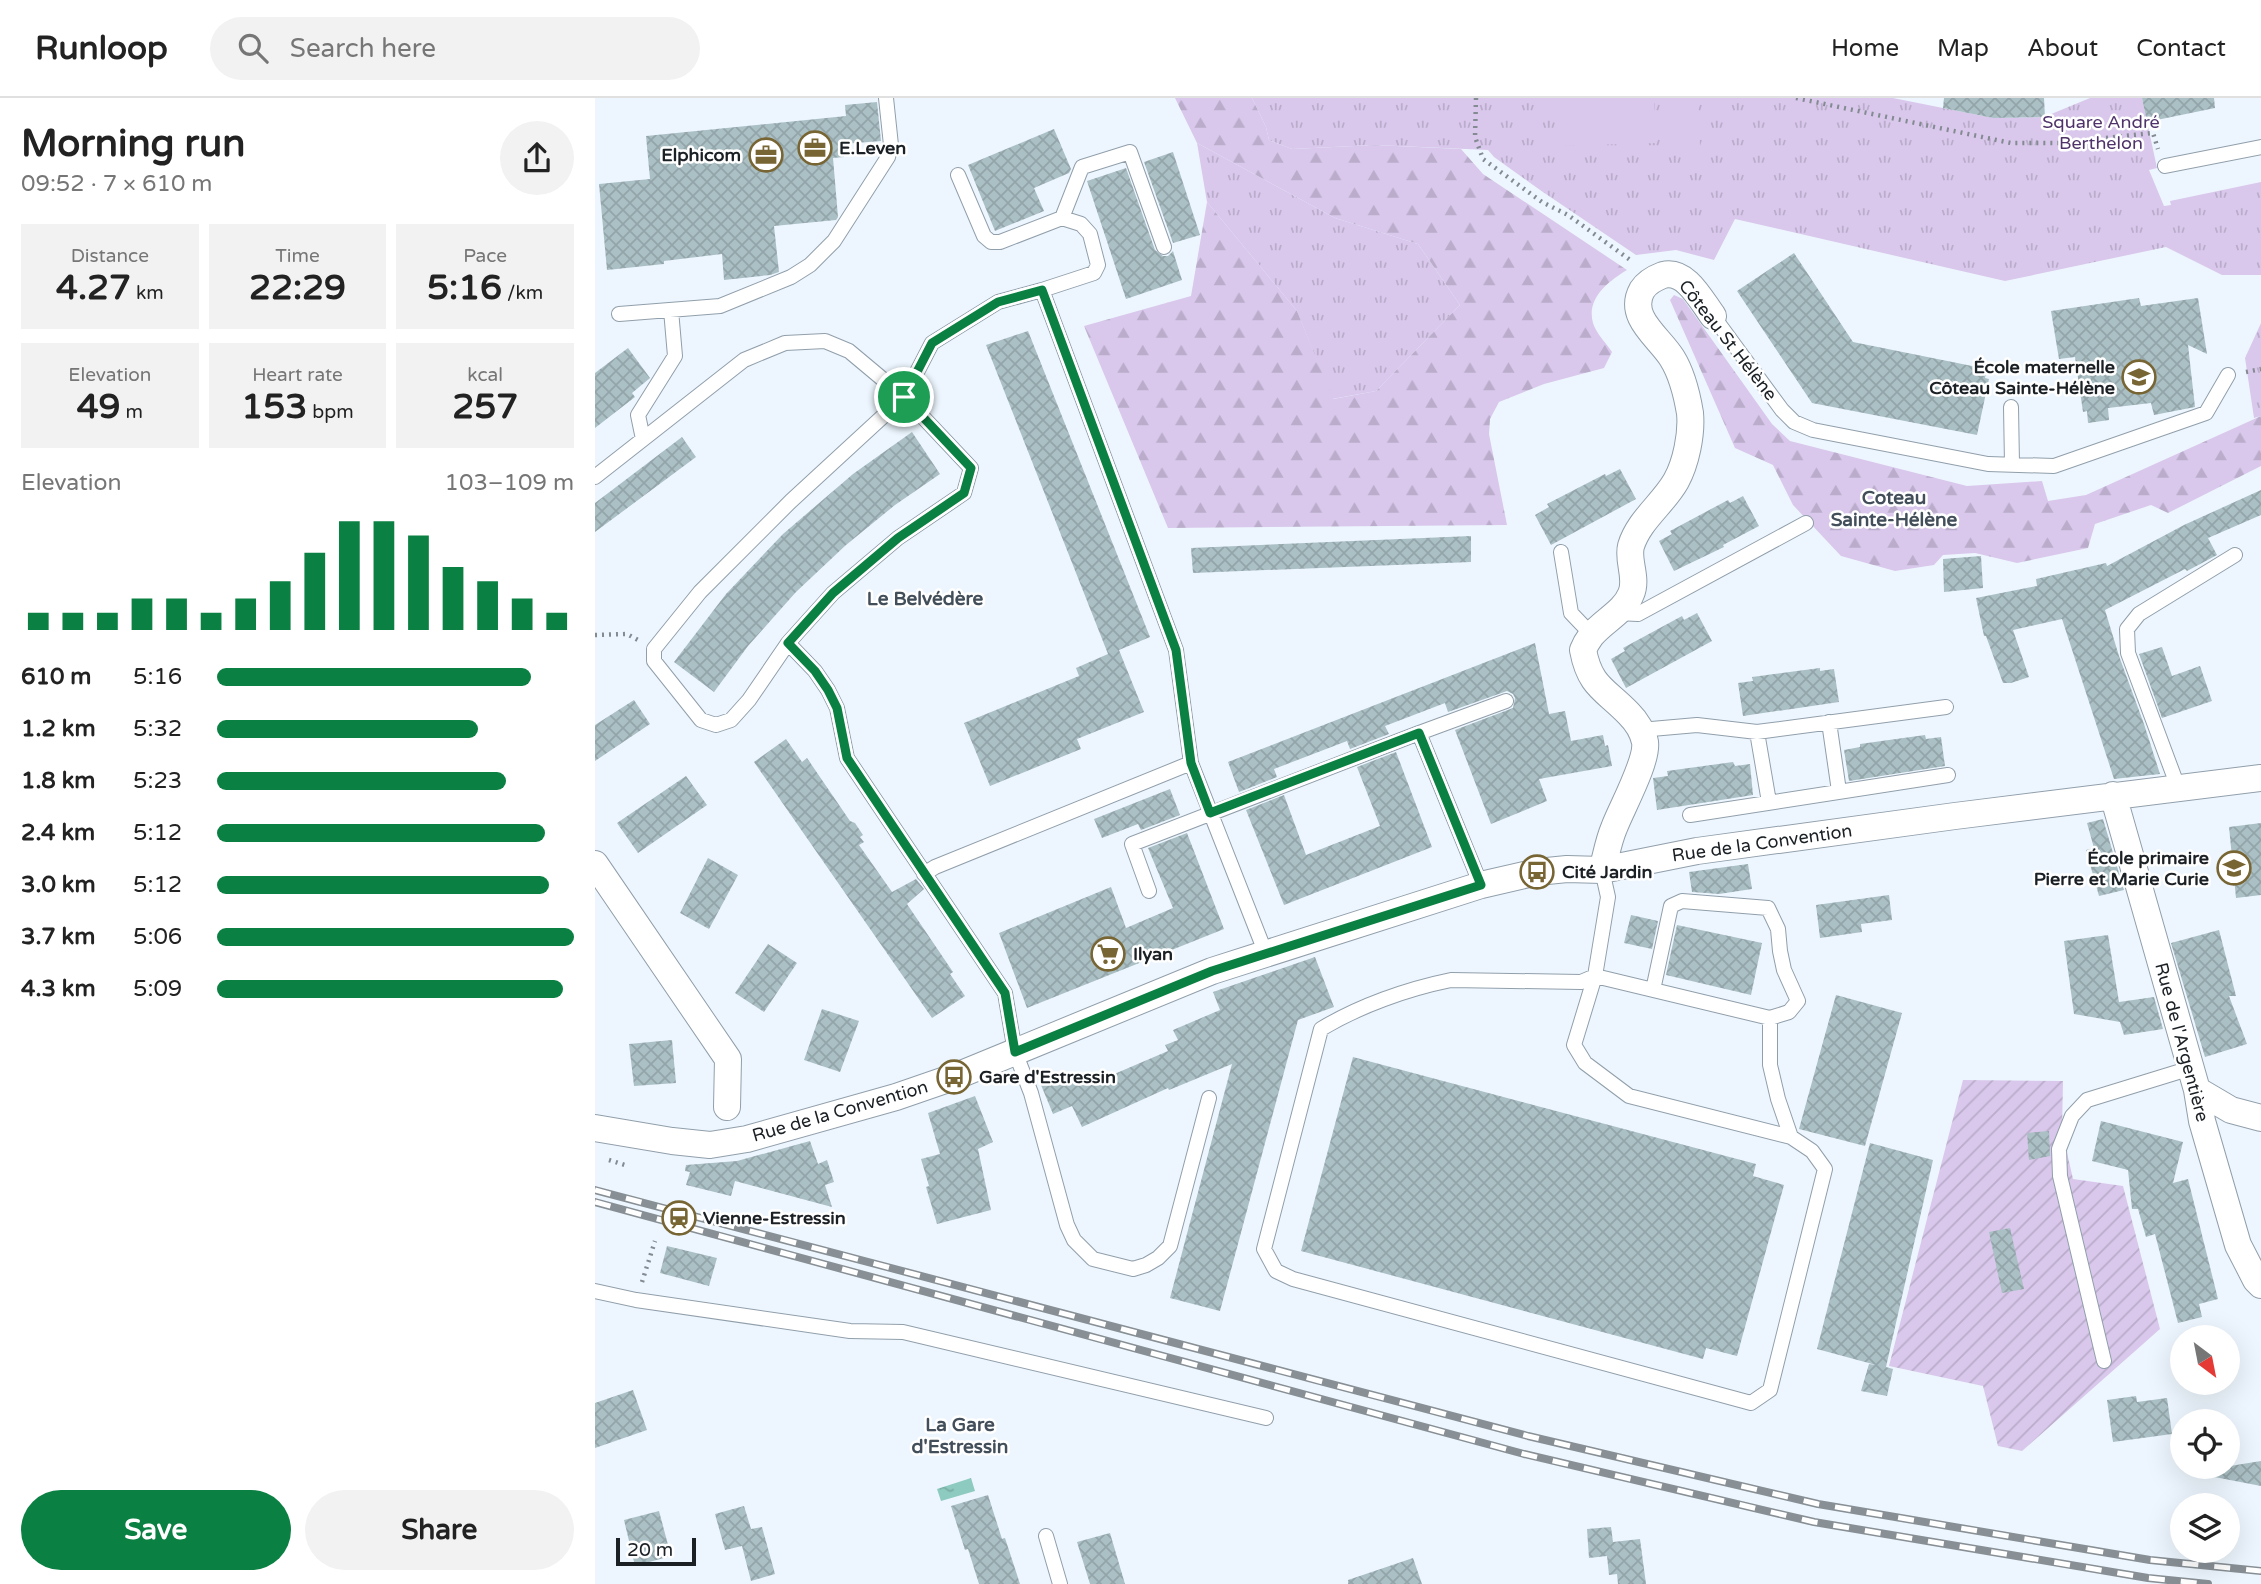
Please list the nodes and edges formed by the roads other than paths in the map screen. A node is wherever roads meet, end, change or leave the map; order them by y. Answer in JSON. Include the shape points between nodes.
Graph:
{"nodes":[{"id":1,"x":886,"y":98,"type":"edge"},
{"id":2,"x":2261,"y":147,"type":"edge"},
{"id":3,"x":2165,"y":166,"type":"road end"},
{"id":4,"x":958,"y":175,"type":"dead end"},
{"id":5,"x":1062,"y":218,"type":"junction"},
{"id":6,"x":1164,"y":247,"type":"dead end"},
{"id":7,"x":1042,"y":290,"type":"junction"},
{"id":8,"x":671,"y":310,"type":"junction"},
{"id":9,"x":619,"y":314,"type":"dead end"},
{"id":10,"x":1713,"y":316,"type":"joint"},
{"id":11,"x":2228,"y":375,"type":"dead end"},
{"id":12,"x":904,"y":397,"type":"junction"},
{"id":13,"x":2011,"y":407,"type":"dead end"},
{"id":14,"x":643,"y":439,"type":"junction"},
{"id":15,"x":2012,"y":464,"type":"junction"},
{"id":16,"x":595,"y":477,"type":"edge"},
{"id":17,"x":1806,"y":523,"type":"dead end"},
{"id":18,"x":1561,"y":552,"type":"dead end"},
{"id":19,"x":2235,"y":555,"type":"dead end"},
{"id":20,"x":1617,"y":613,"type":"junction"},
{"id":21,"x":1592,"y":635,"type":"junction"},
{"id":22,"x":788,"y":643,"type":"junction"},
{"id":23,"x":1506,"y":701,"type":"dead end"},
{"id":24,"x":1946,"y":708,"type":"dead end"},
{"id":25,"x":1829,"y":722,"type":"junction"},
{"id":26,"x":1640,"y":730,"type":"junction"},
{"id":27,"x":1757,"y":732,"type":"junction"},
{"id":28,"x":1419,"y":733,"type":"junction"},
{"id":29,"x":1191,"y":763,"type":"junction"},
{"id":30,"x":1948,"y":775,"type":"dead end"},
{"id":31,"x":2261,"y":778,"type":"edge"},
{"id":32,"x":2178,"y":787,"type":"junction"},
{"id":33,"x":1839,"y":791,"type":"junction"},
{"id":34,"x":2113,"y":795,"type":"junction"},
{"id":35,"x":1769,"y":802,"type":"junction"},
{"id":36,"x":1210,"y":813,"type":"junction"},
{"id":37,"x":1690,"y":815,"type":"dead end"},
{"id":38,"x":595,"y":864,"type":"edge"},
{"id":39,"x":1602,"y":870,"type":"junction"},
{"id":40,"x":924,"y":874,"type":"junction"},
{"id":41,"x":1481,"y":885,"type":"junction"},
{"id":42,"x":1149,"y":891,"type":"dead end"},
{"id":43,"x":1266,"y":954,"type":"junction"},
{"id":44,"x":1595,"y":975,"type":"junction"},
{"id":45,"x":1653,"y":990,"type":"junction"},
{"id":46,"x":1770,"y":1018,"type":"junction"},
{"id":47,"x":1015,"y":1052,"type":"junction"},
{"id":48,"x":2194,"y":1079,"type":"junction"},
{"id":49,"x":1209,"y":1098,"type":"dead end"},
{"id":50,"x":727,"y":1107,"type":"dead end"},
{"id":51,"x":2261,"y":1118,"type":"edge"},
{"id":52,"x":595,"y":1128,"type":"edge"},
{"id":53,"x":1791,"y":1137,"type":"junction"},
{"id":54,"x":2261,"y":1284,"type":"edge"},
{"id":55,"x":595,"y":1291,"type":"edge"},
{"id":56,"x":2104,"y":1361,"type":"dead end"},
{"id":57,"x":1266,"y":1418,"type":"dead end"},
{"id":58,"x":1046,"y":1536,"type":"dead end"},
{"id":59,"x":1061,"y":1584,"type":"edge"}],
"edges":[{"from":1,"to":8,"type":"lane","via":[[888,158],[834,242],[791,277],[720,306]]},
{"from":2,"to":3,"type":"lane"},
{"from":4,"to":5,"type":"lane","via":[[984,236],[991,242]]},
{"from":5,"to":6,"type":"lane","via":[[1082,167],[1130,152]]},
{"from":5,"to":7,"type":"lane","via":[[1081,224],[1090,234],[1098,265],[1094,273]]},
{"from":7,"to":12,"type":"lane","via":[[998,302],[932,343]]},
{"from":7,"to":29,"type":"lane","via":[[1176,650]]},
{"from":8,"to":9,"type":"lane"},
{"from":8,"to":14,"type":"lane","via":[[675,356],[638,415]]},
{"from":10,"to":15,"type":"lane","name":"Côteau St Hélène","via":[[1794,422],[1813,430],[1988,464]]},
{"from":10,"to":20,"type":"street","name":"Côteau St Hélène","via":[[1684,278],[1672,273],[1656,277],[1639,297],[1637,309],[1645,325],[1681,376],[1690,416],[1689,437],[1676,481],[1647,516],[1631,548],[1631,594]]},
{"from":11,"to":15,"type":"lane","name":"Côteau St Hélène","via":[[2206,414],[2054,466]]},
{"from":12,"to":14,"type":"lane","via":[[849,351],[825,341],[785,343],[744,360]]},
{"from":12,"to":22,"type":"lane","via":[[971,468],[964,493],[898,538],[833,593]]},
{"from":12,"to":22,"type":"lane","via":[[700,592],[654,649],[654,661],[701,720],[716,725],[731,720],[740,710]]},
{"from":13,"to":15,"type":"lane"},
{"from":14,"to":16,"type":"lane"},
{"from":17,"to":20,"type":"lane","via":[[1638,614]]},
{"from":18,"to":21,"type":"lane","via":[[1571,613]]},
{"from":19,"to":32,"type":"lane","via":[[2139,614],[2126,629],[2128,653]]},
{"from":20,"to":21,"type":"street","name":"Côteau St Hélène"},
{"from":21,"to":26,"type":"street","via":[[1583,650],[1587,669]]},
{"from":22,"to":40,"type":"lane","via":[[828,690],[837,708],[847,758]]},
{"from":23,"to":28,"type":"lane"},
{"from":24,"to":25,"type":"lane"},
{"from":25,"to":27,"type":"lane"},
{"from":25,"to":33,"type":"lane"},
{"from":26,"to":27,"type":"lane","via":[[1697,725]]},
{"from":26,"to":39,"type":"street","via":[[1644,756],[1612,832]]},
{"from":27,"to":35,"type":"lane"},
{"from":28,"to":36,"type":"lane"},
{"from":28,"to":41,"type":"lane"},
{"from":29,"to":36,"type":"lane"},
{"from":29,"to":40,"type":"lane"},
{"from":30,"to":33,"type":"lane"},
{"from":31,"to":32,"type":"street","name":"Rue de la Convention"},
{"from":32,"to":34,"type":"street","name":"Rue de la Convention"},
{"from":33,"to":35,"type":"lane"},
{"from":34,"to":39,"type":"street","name":"Rue de la Convention","via":[[1697,852]]},
{"from":34,"to":48,"type":"street","name":"Rue de l'Argentière"},
{"from":35,"to":37,"type":"lane"},
{"from":36,"to":42,"type":"lane","via":[[1132,844]]},
{"from":36,"to":43,"type":"lane"},
{"from":38,"to":50,"type":"street","via":[[728,1059]]},
{"from":39,"to":41,"type":"street","name":"Rue de la Convention","via":[[1537,872]]},
{"from":39,"to":44,"type":"lane","via":[[1608,897]]},
{"from":40,"to":47,"type":"lane","via":[[1005,993]]},
{"from":41,"to":43,"type":"street","name":"Rue de la Convention"},
{"from":43,"to":47,"type":"street","name":"Rue de la Convention","via":[[1212,971]]},
{"from":44,"to":45,"type":"lane"},
{"from":44,"to":53,"type":"lane","via":[[1574,1045],[1585,1063],[1629,1096]]},
{"from":44,"to":53,"type":"lane","via":[[1581,982],[1441,982],[1355,1011],[1321,1030],[1263,1249],[1276,1271],[1751,1404],[1770,1390],[1825,1169],[1812,1151]]},
{"from":45,"to":46,"type":"lane"},
{"from":45,"to":46,"type":"lane","via":[[1671,906],[1682,901],[1768,908],[1779,929],[1784,970],[1798,1001],[1789,1012]]},
{"from":46,"to":53,"type":"lane","via":[[1770,1065]]},
{"from":47,"to":49,"type":"lane","via":[[1074,1240],[1093,1259],[1133,1269],[1170,1246]]},
{"from":47,"to":52,"type":"street","name":"Rue de la Convention","via":[[896,1097],[747,1139],[710,1145]]},
{"from":48,"to":51,"type":"street","via":[[2231,1110]]},
{"from":48,"to":54,"type":"street","name":"Rue de l'Argentière","via":[[2238,1245]]},
{"from":48,"to":56,"type":"lane","via":[[2087,1100],[2072,1116],[2059,1149],[2060,1176]]},
{"from":55,"to":57,"type":"lane","via":[[850,1331],[903,1332]]},
{"from":58,"to":59,"type":"lane"}]}
